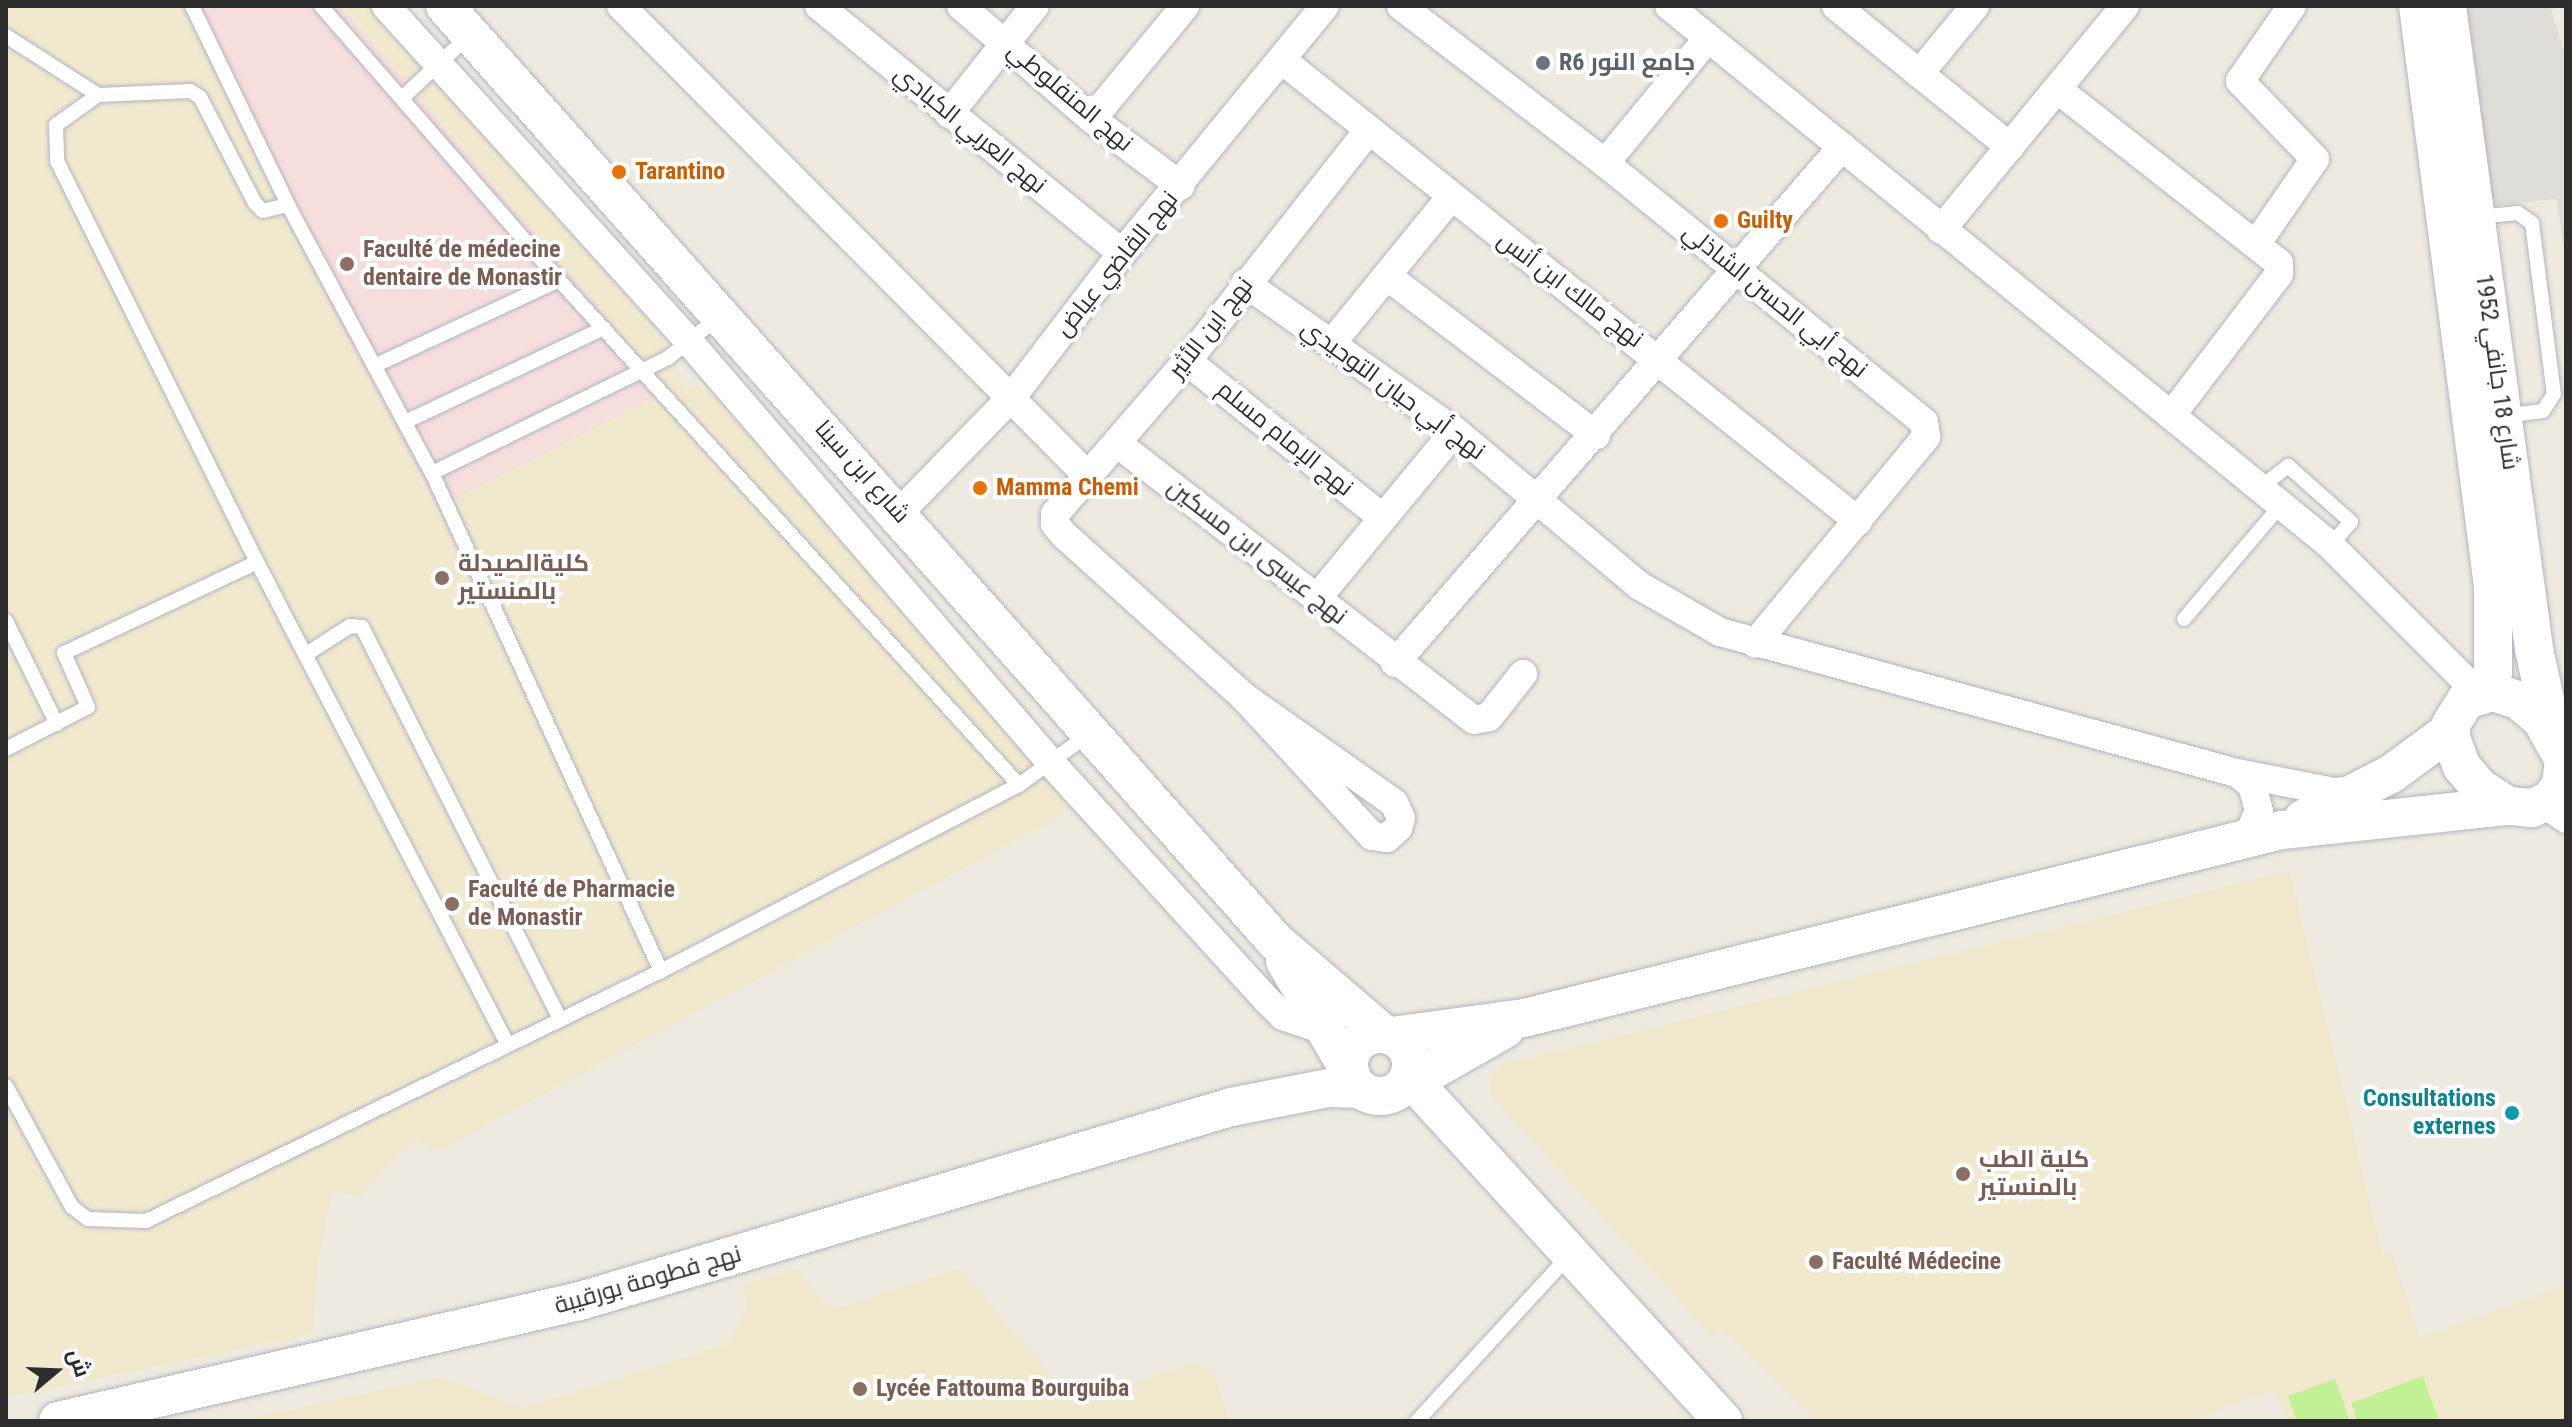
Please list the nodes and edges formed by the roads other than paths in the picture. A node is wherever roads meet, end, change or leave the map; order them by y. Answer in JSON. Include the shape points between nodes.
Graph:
{"nodes":[{"id":1,"x":192,"y":6,"type":"edge"},
{"id":2,"x":321,"y":6,"type":"edge"},
{"id":3,"x":386,"y":6,"type":"edge"},
{"id":4,"x":445,"y":6,"type":"edge"},
{"id":5,"x":819,"y":6,"type":"edge"},
{"id":6,"x":961,"y":6,"type":"edge"},
{"id":7,"x":1035,"y":6,"type":"edge"},
{"id":8,"x":1185,"y":6,"type":"edge"},
{"id":9,"x":1325,"y":6,"type":"edge"},
{"id":10,"x":1401,"y":6,"type":"edge"},
{"id":11,"x":1669,"y":6,"type":"edge"},
{"id":12,"x":1975,"y":6,"type":"edge"},
{"id":13,"x":2125,"y":6,"type":"edge"},
{"id":14,"x":2292,"y":6,"type":"edge"},
{"id":15,"x":2418,"y":6,"type":"edge"},
{"id":16,"x":2447,"y":6,"type":"edge"},
{"id":17,"x":627,"y":8,"type":"edge"},
{"id":18,"x":1841,"y":8,"type":"edge"},
{"id":19,"x":471,"y":35,"type":"junction"},
{"id":20,"x":6,"y":36,"type":"edge"},
{"id":21,"x":1708,"y":38,"type":"junction"},
{"id":22,"x":1006,"y":42,"type":"junction"},
{"id":23,"x":1282,"y":60,"type":"junction"},
{"id":24,"x":438,"y":65,"type":"junction"},
{"id":25,"x":1919,"y":74,"type":"junction"},
{"id":26,"x":2057,"y":89,"type":"junction"},
{"id":27,"x":98,"y":95,"type":"junction"},
{"id":28,"x":403,"y":97,"type":"junction"},
{"id":29,"x":949,"y":114,"type":"junction"},
{"id":30,"x":1092,"y":119,"type":"junction"},
{"id":31,"x":1368,"y":131,"type":"junction"},
{"id":32,"x":1842,"y":147,"type":"junction"},
{"id":33,"x":2010,"y":147,"type":"junction"},
{"id":34,"x":1605,"y":163,"type":"junction"},
{"id":35,"x":1181,"y":186,"type":"junction"},
{"id":36,"x":1450,"y":198,"type":"junction"},
{"id":37,"x":288,"y":205,"type":"junction"},
{"id":38,"x":2476,"y":217,"type":"junction"},
{"id":39,"x":1941,"y":230,"type":"junction"},
{"id":40,"x":2257,"y":243,"type":"junction"},
{"id":41,"x":1122,"y":253,"type":"junction"},
{"id":42,"x":1737,"y":271,"type":"junction"},
{"id":43,"x":1387,"y":276,"type":"junction"},
{"id":44,"x":559,"y":280,"type":"junction"},
{"id":45,"x":1245,"y":283,"type":"junction"},
{"id":46,"x":720,"y":316,"type":"junction"},
{"id":47,"x":604,"y":328,"type":"junction"},
{"id":48,"x":691,"y":344,"type":"junction"},
{"id":49,"x":1331,"y":344,"type":"junction"},
{"id":50,"x":1661,"y":359,"type":"junction"},
{"id":51,"x":1187,"y":361,"type":"junction"},
{"id":52,"x":374,"y":366,"type":"junction"},
{"id":53,"x":641,"y":371,"type":"junction"},
{"id":54,"x":1012,"y":397,"type":"junction"},
{"id":55,"x":2171,"y":416,"type":"junction"},
{"id":56,"x":2503,"y":416,"type":"junction"},
{"id":57,"x":405,"y":422,"type":"junction"},
{"id":58,"x":1455,"y":431,"type":"junction"},
{"id":59,"x":1596,"y":435,"type":"junction"},
{"id":60,"x":1118,"y":444,"type":"junction"},
{"id":61,"x":432,"y":473,"type":"junction"},
{"id":62,"x":1088,"y":476,"type":"junction"},
{"id":63,"x":2270,"y":496,"type":"junction"},
{"id":64,"x":1539,"y":499,"type":"junction"},
{"id":65,"x":899,"y":513,"type":"junction"},
{"id":66,"x":1382,"y":517,"type":"junction"},
{"id":67,"x":1858,"y":521,"type":"junction"},
{"id":68,"x":2330,"y":545,"type":"junction"},
{"id":69,"x":257,"y":562,"type":"junction"},
{"id":70,"x":1318,"y":597,"type":"junction"},
{"id":71,"x":2184,"y":619,"type":"dead end"},
{"id":72,"x":6,"y":621,"type":"edge"},
{"id":73,"x":1755,"y":644,"type":"junction"},
{"id":74,"x":305,"y":655,"type":"junction"},
{"id":75,"x":1395,"y":663,"type":"junction"},
{"id":76,"x":1523,"y":674,"type":"dead end"},
{"id":77,"x":2480,"y":693,"type":"junction"},
{"id":78,"x":1243,"y":696,"type":"junction"},
{"id":79,"x":57,"y":724,"type":"junction"},
{"id":80,"x":2451,"y":730,"type":"junction"},
{"id":81,"x":1093,"y":731,"type":"junction"},
{"id":82,"x":2559,"y":746,"type":"edge"},
{"id":83,"x":6,"y":749,"type":"edge"},
{"id":84,"x":1052,"y":764,"type":"junction"},
{"id":85,"x":2237,"y":773,"type":"junction"},
{"id":86,"x":1019,"y":785,"type":"junction"},
{"id":87,"x":2362,"y":789,"type":"junction"},
{"id":88,"x":2547,"y":806,"type":"edge"},
{"id":89,"x":2282,"y":830,"type":"junction"},
{"id":90,"x":2246,"y":840,"type":"junction"},
{"id":91,"x":1275,"y":941,"type":"junction"},
{"id":92,"x":661,"y":971,"type":"junction"},
{"id":93,"x":560,"y":1019,"type":"junction"},
{"id":94,"x":507,"y":1043,"type":"junction"},
{"id":95,"x":1371,"y":1060,"type":"junction"},
{"id":96,"x":6,"y":1086,"type":"edge"},
{"id":97,"x":1568,"y":1257,"type":"junction"},
{"id":98,"x":58,"y":1421,"type":"edge"},
{"id":99,"x":1417,"y":1421,"type":"edge"},
{"id":100,"x":1723,"y":1421,"type":"edge"}],
"edges":[{"from":1,"to":37,"type":"lane"},
{"from":2,"to":28,"type":"lane"},
{"from":3,"to":24,"type":"street"},
{"from":4,"to":19,"type":"main road","name":"شارع ابن سينا"},
{"from":5,"to":29,"type":"street","name":"نهج العربي الكبادي"},
{"from":6,"to":22,"type":"street","name":"نهج المنفلوطي"},
{"from":7,"to":22,"type":"street"},
{"from":8,"to":30,"type":"street"},
{"from":9,"to":23,"type":"street","name":"نهج القاضي عياض"},
{"from":10,"to":34,"type":"street","name":"نهج أبي الحسن الشاذلي"},
{"from":11,"to":21,"type":"street"},
{"from":12,"to":25,"type":"street"},
{"from":13,"to":26,"type":"street"},
{"from":14,"to":40,"type":"street","via":[[2240,81],[2315,159]]},
{"from":15,"to":77,"type":"main road","name":"شارع 18 جانفي 1952","via":[[2493,587],[2493,672]]},
{"from":16,"to":38,"type":"main road","name":"شارع 18 جانفي 1952"},
{"from":17,"to":54,"type":"street"},
{"from":18,"to":25,"type":"street"},
{"from":19,"to":24,"type":"lane"},
{"from":19,"to":46,"type":"main road","name":"شارع ابن سينا"},
{"from":20,"to":27,"type":"lane"},
{"from":21,"to":32,"type":"street"},
{"from":21,"to":34,"type":"street"},
{"from":22,"to":29,"type":"street"},
{"from":22,"to":30,"type":"street","name":"نهج المنفلوطي"},
{"from":23,"to":31,"type":"street","name":"نهج مالك ابن أنس"},
{"from":23,"to":35,"type":"street","name":"نهج القاضي عياض"},
{"from":24,"to":28,"type":"lane"},
{"from":24,"to":48,"type":"street"},
{"from":25,"to":33,"type":"street"},
{"from":26,"to":33,"type":"street"},
{"from":26,"to":40,"type":"street"},
{"from":27,"to":37,"type":"lane","via":[[190,91],[200,97],[255,203],[263,211]]},
{"from":27,"to":69,"type":"lane","via":[[56,125],[57,161]]},
{"from":28,"to":44,"type":"lane"},
{"from":29,"to":41,"type":"street","name":"نهج العربي الكبادي"},
{"from":30,"to":35,"type":"street","name":"نهج المنفلوطي"},
{"from":31,"to":36,"type":"street","name":"نهج مالك ابن أنس"},
{"from":31,"to":45,"type":"street","name":"نهج ابن الأثير"},
{"from":32,"to":39,"type":"street"},
{"from":32,"to":42,"type":"street"},
{"from":33,"to":39,"type":"street"},
{"from":34,"to":42,"type":"street","name":"نهج أبي الحسن الشاذلي"},
{"from":35,"to":41,"type":"street","name":"نهج القاضي عياض"},
{"from":36,"to":43,"type":"street"},
{"from":36,"to":50,"type":"street","name":"نهج مالك ابن أنس"},
{"from":37,"to":52,"type":"lane"},
{"from":38,"to":56,"type":"main road","name":"شارع 18 جانفي 1952"},
{"from":38,"to":56,"type":"lane","via":[[2518,213],[2532,223],[2554,394],[2543,411]]},
{"from":39,"to":55,"type":"street"},
{"from":40,"to":55,"type":"street","via":[[2279,263],[2279,274]]},
{"from":41,"to":54,"type":"street","name":"نهج القاضي عياض"},
{"from":42,"to":50,"type":"street"},
{"from":42,"to":67,"type":"street","name":"نهج أبي الحسن الشاذلي","via":[[1924,422],[1926,437]]},
{"from":43,"to":49,"type":"street"},
{"from":43,"to":59,"type":"street"},
{"from":44,"to":47,"type":"lane"},
{"from":44,"to":52,"type":"lane"},
{"from":45,"to":49,"type":"street","name":"نهج أبي حيان التوحيدي"},
{"from":45,"to":51,"type":"street","name":"نهج ابن الأثير"},
{"from":46,"to":48,"type":"lane"},
{"from":46,"to":65,"type":"main road","name":"شارع ابن سينا"},
{"from":47,"to":53,"type":"lane"},
{"from":47,"to":57,"type":"lane"},
{"from":48,"to":53,"type":"lane"},
{"from":48,"to":84,"type":"street"},
{"from":49,"to":58,"type":"street","name":"نهج أبي حيان التوحيدي"},
{"from":50,"to":59,"type":"street"},
{"from":50,"to":67,"type":"street","name":"نهج مالك ابن أنس"},
{"from":51,"to":60,"type":"street","name":"نهج ابن الأثير"},
{"from":51,"to":66,"type":"street","name":"نهج الإمام مسلم"},
{"from":52,"to":57,"type":"lane"},
{"from":53,"to":61,"type":"lane"},
{"from":53,"to":86,"type":"lane"},
{"from":54,"to":62,"type":"street"},
{"from":54,"to":65,"type":"street","name":"نهج القاضي عياض"},
{"from":55,"to":63,"type":"street"},
{"from":56,"to":82,"type":"main road","name":"شارع 18 جانفي 1952","via":[[2534,649]]},
{"from":57,"to":61,"type":"lane"},
{"from":58,"to":64,"type":"street","name":"نهج أبي حيان التوحيدي"},
{"from":58,"to":66,"type":"street"},
{"from":59,"to":64,"type":"street"},
{"from":60,"to":62,"type":"street","name":"نهج ابن الأثير"},
{"from":60,"to":70,"type":"street","name":"نهج عيسى ابن مسكين"},
{"from":61,"to":92,"type":"lane"},
{"from":62,"to":78,"type":"street","name":"نهج ابن الأثير","via":[[1055,514],[1055,524]]},
{"from":63,"to":68,"type":"street"},
{"from":63,"to":68,"type":"lane","via":[[2288,466],[2351,522]]},
{"from":63,"to":71,"type":"lane"},
{"from":64,"to":73,"type":"street","name":"نهج أبي حيان التوحيدي","via":[[1640,586],[1691,617]]},
{"from":64,"to":75,"type":"street"},
{"from":65,"to":81,"type":"main road","name":"شارع ابن سينا"},
{"from":66,"to":70,"type":"street"},
{"from":67,"to":73,"type":"street","name":"نهج أبي الحسن الشاذلي"},
{"from":68,"to":77,"type":"street"},
{"from":69,"to":74,"type":"lane"},
{"from":69,"to":79,"type":"lane","via":[[64,653],[88,707]]},
{"from":70,"to":75,"type":"street","name":"نهج عيسى ابن مسكين"},
{"from":72,"to":79,"type":"lane"},
{"from":73,"to":85,"type":"street","name":"نهج أبي حيان التوحيدي"},
{"from":74,"to":93,"type":"lane","via":[[350,626],[362,627]]},
{"from":74,"to":94,"type":"lane"},
{"from":75,"to":76,"type":"street","name":"نهج عيسى ابن مسكين","via":[[1482,722]]},
{"from":77,"to":80,"type":"main road","via":[[2456,711]]},
{"from":77,"to":82,"type":"main road","via":[[2518,700]]},
{"from":78,"to":78,"type":"street","via":[[1394,803],[1401,818],[1398,828],[1387,838],[1372,836]]},
{"from":79,"to":83,"type":"lane"},
{"from":80,"to":87,"type":"main road"},
{"from":80,"to":88,"type":"main road","via":[[2462,767],[2479,787]]},
{"from":81,"to":84,"type":"lane"},
{"from":81,"to":91,"type":"main road","name":"شارع ابن سينا"},
{"from":82,"to":88,"type":"main road","via":[[2565,772]]},
{"from":84,"to":86,"type":"lane"},
{"from":84,"to":95,"type":"street","via":[[1275,1008]]},
{"from":85,"to":87,"type":"street","name":"نهج أبي حيان التوحيدي","via":[[2334,792]]},
{"from":85,"to":90,"type":"street","via":[[2252,785],[2259,811]]},
{"from":86,"to":92,"type":"lane"},
{"from":87,"to":89,"type":"main road"},
{"from":88,"to":89,"type":"main road"},
{"from":89,"to":90,"type":"main road","name":"نهج فطومة بورقيبة"},
{"from":90,"to":95,"type":"main road","name":"نهج فطومة بورقيبة","via":[[1524,1018],[1435,1069]]},
{"from":91,"to":95,"type":"main road"},
{"from":91,"to":95,"type":"main road"},
{"from":92,"to":93,"type":"lane"},
{"from":93,"to":94,"type":"lane"},
{"from":94,"to":96,"type":"lane","via":[[146,1221],[88,1219],[72,1207]]},
{"from":95,"to":97,"type":"main road","via":[[1468,1147]]},
{"from":95,"to":98,"type":"main road","name":"نهج فطومة بورقيبة","via":[[1329,1088],[1231,1107],[580,1301]]},
{"from":97,"to":99,"type":"lane"},
{"from":97,"to":100,"type":"main road"}]}
